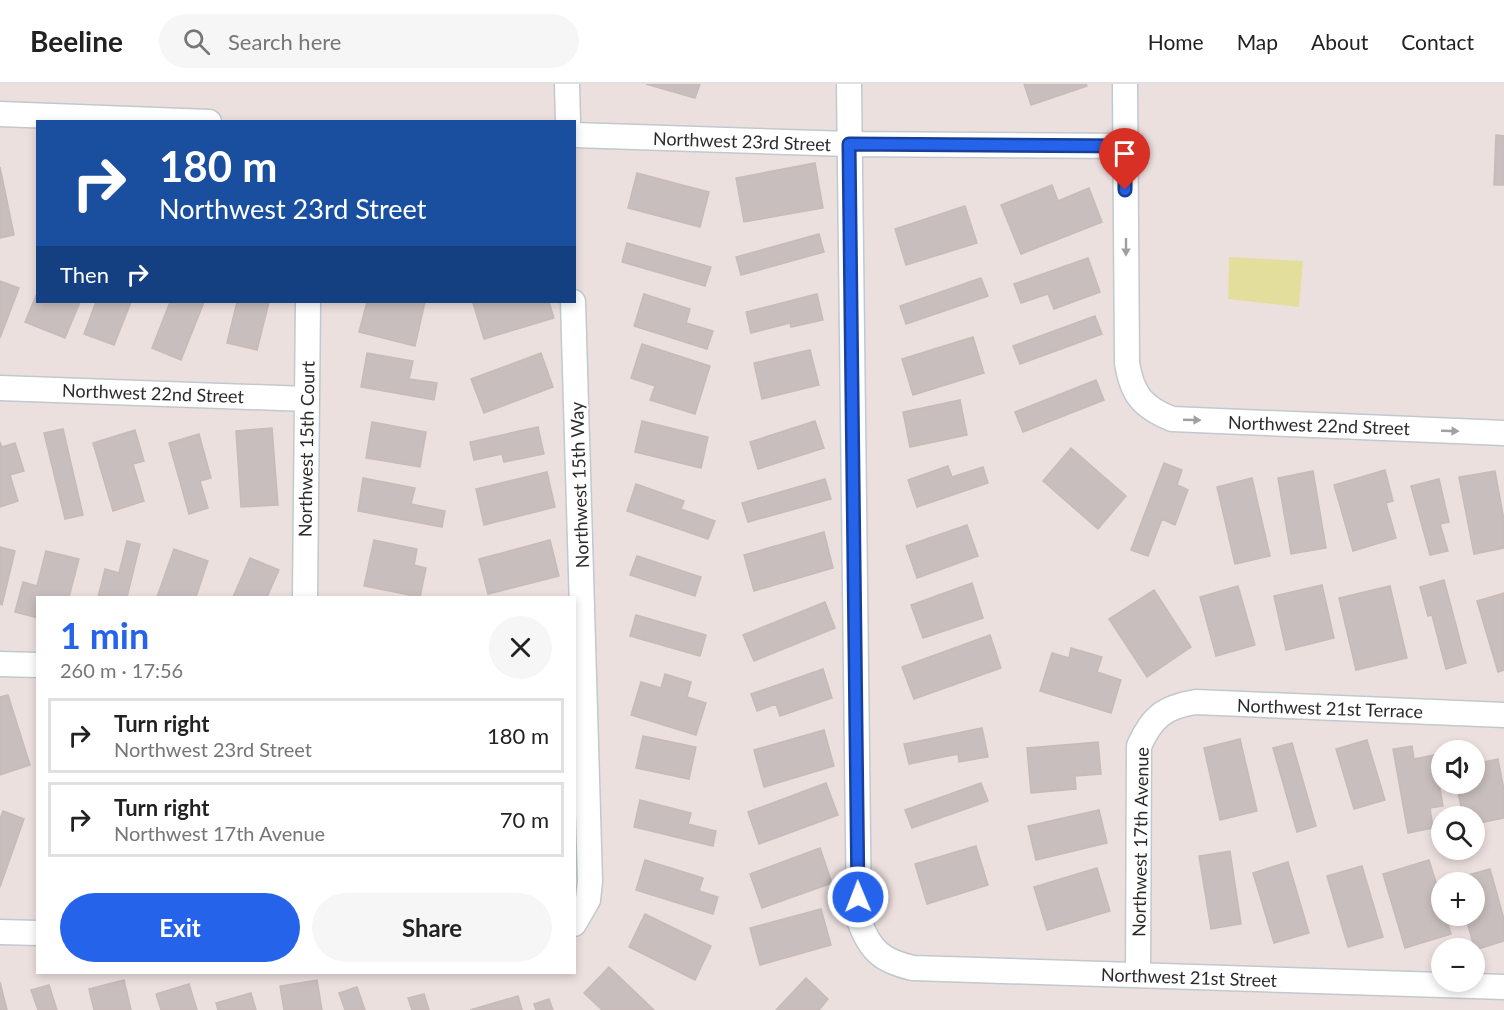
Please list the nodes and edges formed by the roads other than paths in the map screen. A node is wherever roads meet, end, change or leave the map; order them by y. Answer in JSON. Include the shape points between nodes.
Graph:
{"nodes":[{"id":1,"x":567,"y":84,"type":"edge"},
{"id":2,"x":849,"y":84,"type":"edge"},
{"id":3,"x":1125,"y":84,"type":"edge"},
{"id":4,"x":0,"y":114,"type":"edge"},
{"id":5,"x":157,"y":120,"type":"edge"},
{"id":6,"x":568,"y":120,"type":"edge"},
{"id":7,"x":576,"y":135,"type":"edge"},
{"id":8,"x":849,"y":144,"type":"junction"},
{"id":9,"x":1125,"y":146,"type":"junction"},
{"id":10,"x":308,"y":303,"type":"edge"},
{"id":11,"x":573,"y":303,"type":"edge"},
{"id":12,"x":0,"y":388,"type":"edge"},
{"id":13,"x":306,"y":399,"type":"junction"},
{"id":14,"x":1504,"y":433,"type":"edge"},
{"id":15,"x":305,"y":596,"type":"edge"},
{"id":16,"x":0,"y":664,"type":"edge"},
{"id":17,"x":36,"y":665,"type":"edge"},
{"id":18,"x":1159,"y":714,"type":"joint"},
{"id":19,"x":1504,"y":715,"type":"edge"},
{"id":20,"x":577,"y":921,"type":"edge"},
{"id":21,"x":0,"y":932,"type":"edge"},
{"id":22,"x":36,"y":933,"type":"edge"},
{"id":23,"x":1138,"y":975,"type":"junction"},
{"id":24,"x":1504,"y":987,"type":"edge"}],
"edges":[{"from":1,"to":6,"type":"street"},
{"from":2,"to":8,"type":"street"},
{"from":3,"to":9,"type":"street"},
{"from":4,"to":5,"type":"street"},
{"from":7,"to":8,"type":"street","name":"Northwest 23rd Street"},
{"from":8,"to":9,"type":"street","name":"Northwest 23rd Street"},
{"from":8,"to":23,"type":"street","name":"Northwest 21st Street","via":[[859,920],[878,954],[894,964],[914,968]]},
{"from":9,"to":14,"type":"street","name":"Northwest 22nd Street","one_way":true,"via":[[1127,363],[1130,382],[1154,412],[1172,419]]},
{"from":10,"to":13,"type":"street","name":"Northwest 15th Court"},
{"from":11,"to":20,"type":"street","name":"Northwest 15th Way","via":[[590,881],[588,900]]},
{"from":12,"to":13,"type":"street","name":"Northwest 22nd Street"},
{"from":13,"to":15,"type":"street","name":"Northwest 15th Court"},
{"from":16,"to":17,"type":"street"},
{"from":18,"to":19,"type":"street","name":"Northwest 21st Terrace","via":[[1177,705],[1196,702]]},
{"from":18,"to":23,"type":"street","name":"Northwest 17th Avenue","via":[[1139,746]]},
{"from":21,"to":22,"type":"street"},
{"from":23,"to":24,"type":"street","name":"Northwest 21st Street"}]}
